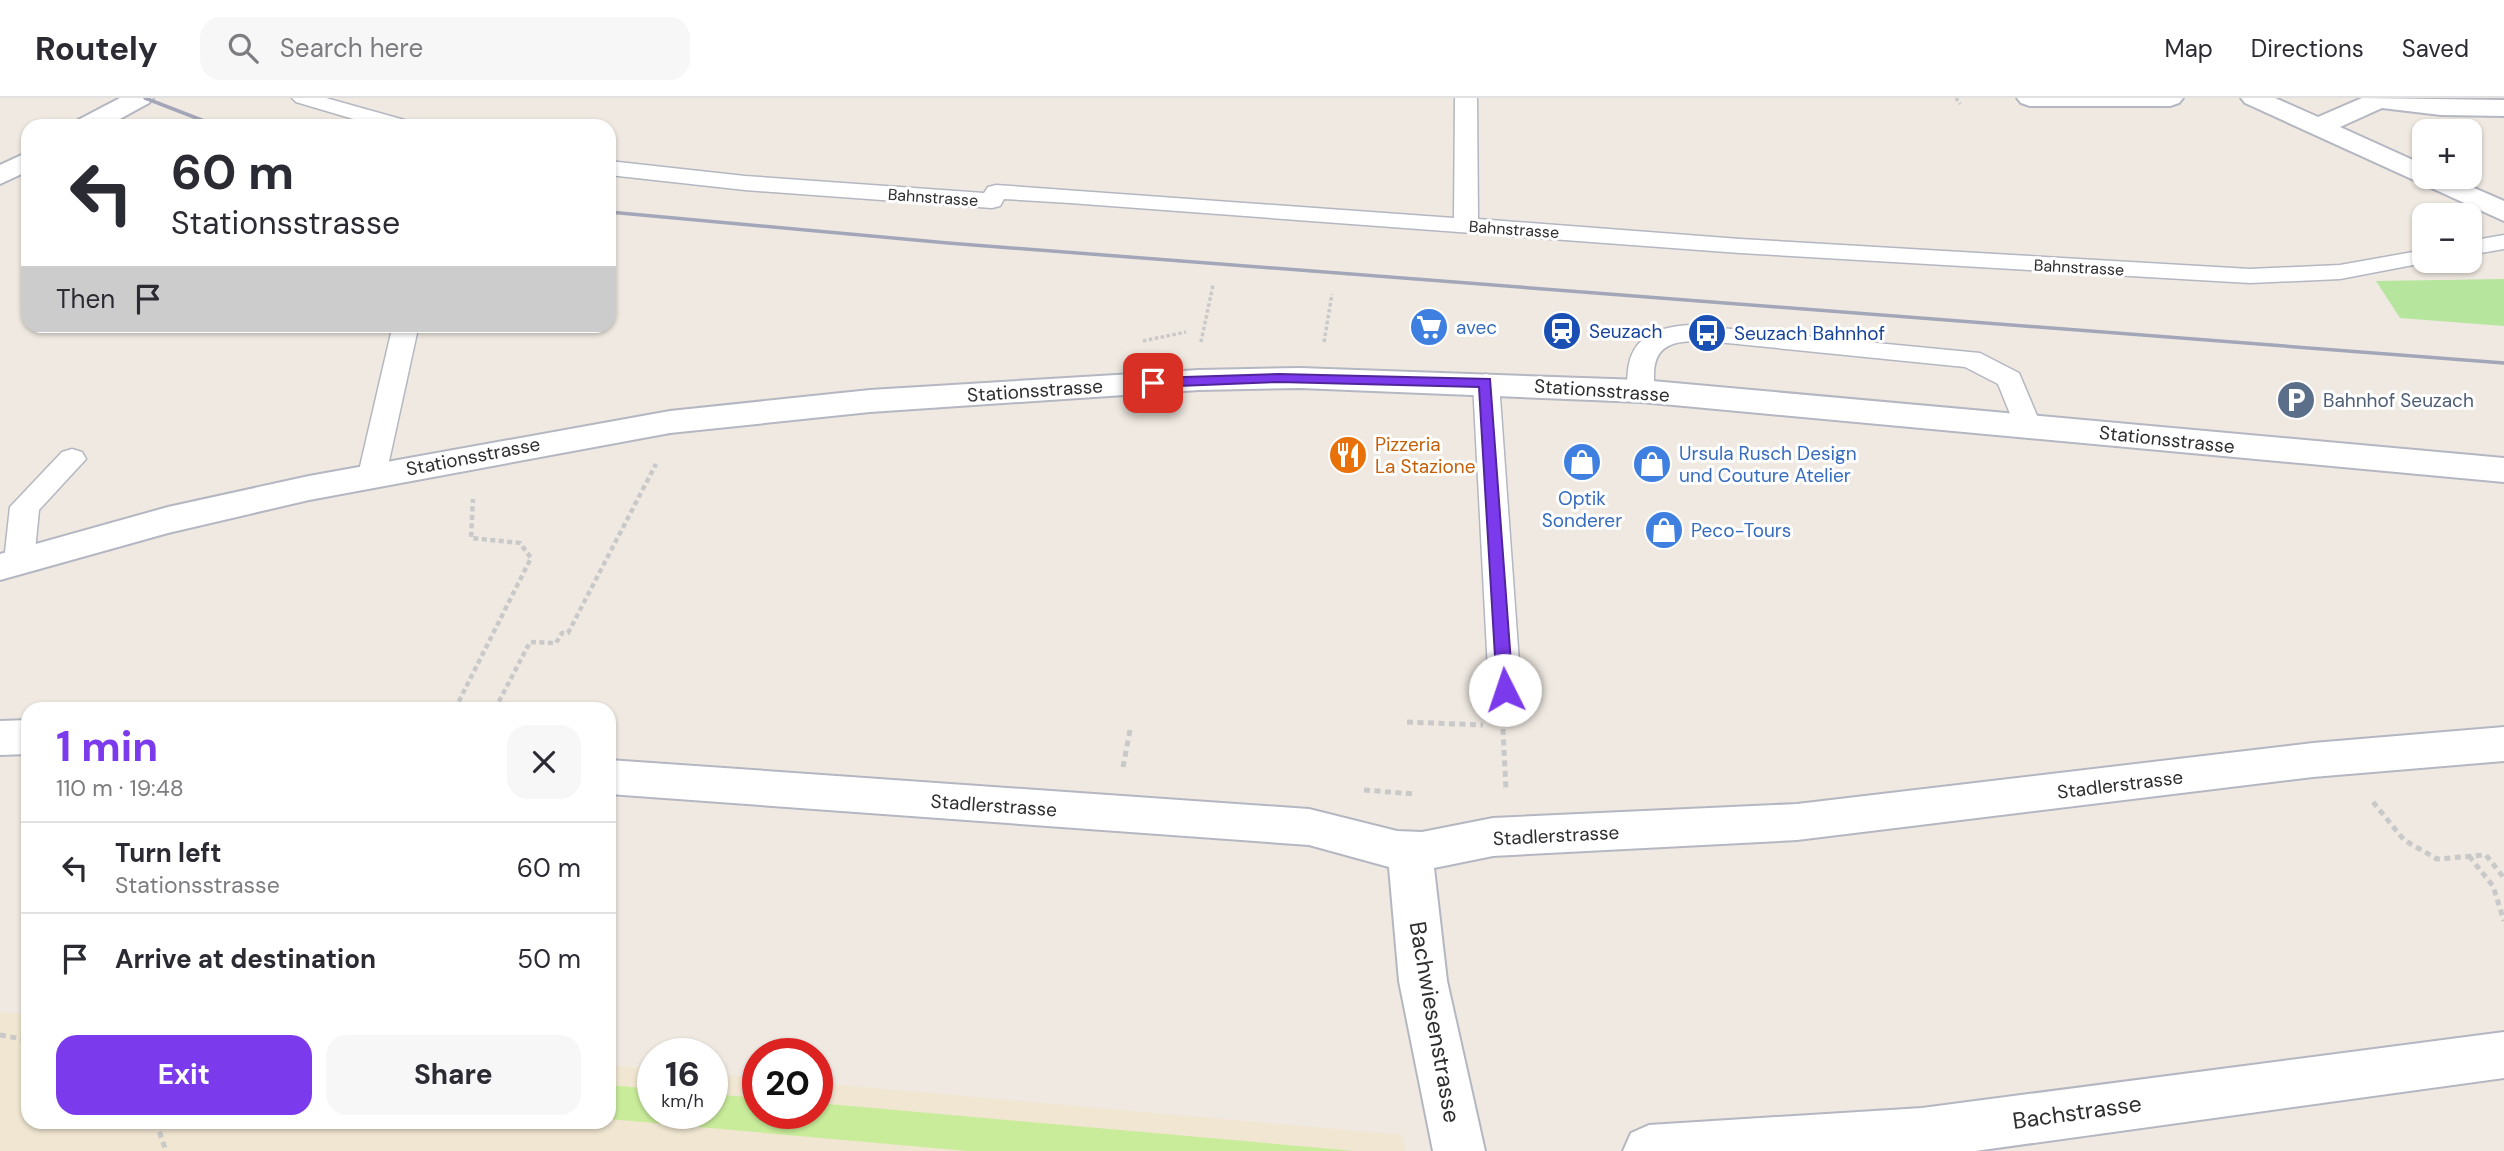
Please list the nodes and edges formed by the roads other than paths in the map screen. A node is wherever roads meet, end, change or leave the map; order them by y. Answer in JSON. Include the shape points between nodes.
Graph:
{"nodes":[{"id":1,"x":141,"y":98,"type":"edge"},
{"id":2,"x":303,"y":98,"type":"edge"},
{"id":3,"x":1466,"y":98,"type":"edge"},
{"id":4,"x":2030,"y":98,"type":"edge"},
{"id":5,"x":2170,"y":98,"type":"edge"},
{"id":6,"x":2254,"y":98,"type":"edge"},
{"id":7,"x":2378,"y":99,"type":"edge"},
{"id":8,"x":2504,"y":108,"type":"edge"},
{"id":9,"x":100,"y":119,"type":"edge"},
{"id":10,"x":376,"y":119,"type":"edge"},
{"id":11,"x":2318,"y":127,"type":"junction"},
{"id":12,"x":21,"y":164,"type":"edge"},
{"id":13,"x":616,"y":169,"type":"edge"},
{"id":14,"x":0,"y":176,"type":"edge"},
{"id":15,"x":2504,"y":212,"type":"edge"},
{"id":16,"x":1466,"y":225,"type":"junction"},
{"id":17,"x":2504,"y":242,"type":"edge"},
{"id":18,"x":2482,"y":246,"type":"edge"},
{"id":19,"x":2412,"y":259,"type":"edge"},
{"id":20,"x":404,"y":333,"type":"dead end"},
{"id":21,"x":1486,"y":383,"type":"junction"},
{"id":22,"x":1641,"y":391,"type":"junction"},
{"id":23,"x":2027,"y":425,"type":"junction"},
{"id":24,"x":72,"y":459,"type":"dead end"},
{"id":25,"x":2504,"y":470,"type":"edge"},
{"id":26,"x":372,"y":475,"type":"junction"},
{"id":27,"x":13,"y":511,"type":"edge"},
{"id":28,"x":10,"y":564,"type":"edge"},
{"id":29,"x":1505,"y":690,"type":"dead end"},
{"id":30,"x":21,"y":737,"type":"edge"},
{"id":31,"x":0,"y":738,"type":"edge"},
{"id":32,"x":2504,"y":744,"type":"edge"},
{"id":33,"x":616,"y":778,"type":"edge"},
{"id":34,"x":1410,"y":852,"type":"junction"},
{"id":35,"x":2504,"y":1055,"type":"edge"},
{"id":36,"x":1459,"y":1151,"type":"edge"},
{"id":37,"x":1649,"y":1151,"type":"edge"}],
"edges":[{"from":1,"to":9,"type":"street"},
{"from":2,"to":10,"type":"lane"},
{"from":3,"to":16,"type":"lane"},
{"from":4,"to":5,"type":"street"},
{"from":6,"to":11,"type":"street"},
{"from":7,"to":8,"type":"street"},
{"from":7,"to":11,"type":"street"},
{"from":11,"to":15,"type":"street"},
{"from":12,"to":14,"type":"street"},
{"from":13,"to":16,"type":"lane","name":"Bahnstrasse","via":[[992,201],[996,192]]},
{"from":16,"to":19,"type":"lane","name":"Bahnstrasse","via":[[2250,276],[2340,272]]},
{"from":17,"to":18,"type":"lane"},
{"from":20,"to":26,"type":"lane"},
{"from":21,"to":22,"type":"street","name":"Stationsstrasse"},
{"from":21,"to":26,"type":"street","name":"Stationsstrasse","via":[[1236,379],[870,401],[670,422]]},
{"from":21,"to":29,"type":"lane"},
{"from":22,"to":23,"type":"street","name":"Stationsstrasse"},
{"from":22,"to":23,"type":"lane","via":[[1639,365],[1657,338],[1678,332],[1707,333],[1971,359],[2010,379]]},
{"from":23,"to":25,"type":"street","name":"Stationsstrasse"},
{"from":24,"to":27,"type":"lane"},
{"from":26,"to":28,"type":"street","name":"Stationsstrasse","via":[[168,520]]},
{"from":27,"to":28,"type":"lane"},
{"from":30,"to":31,"type":"street"},
{"from":32,"to":34,"type":"street","name":"Stadlerstrasse","via":[[2337,758],[1797,822],[1493,837]]},
{"from":33,"to":34,"type":"street","name":"Stadlerstrasse","via":[[1309,827]]},
{"from":34,"to":36,"type":"street","name":"Bachwiesenstrasse","via":[[1423,981]]},
{"from":35,"to":37,"type":"street","name":"Bachstrasse","via":[[1923,1133]]}]}
